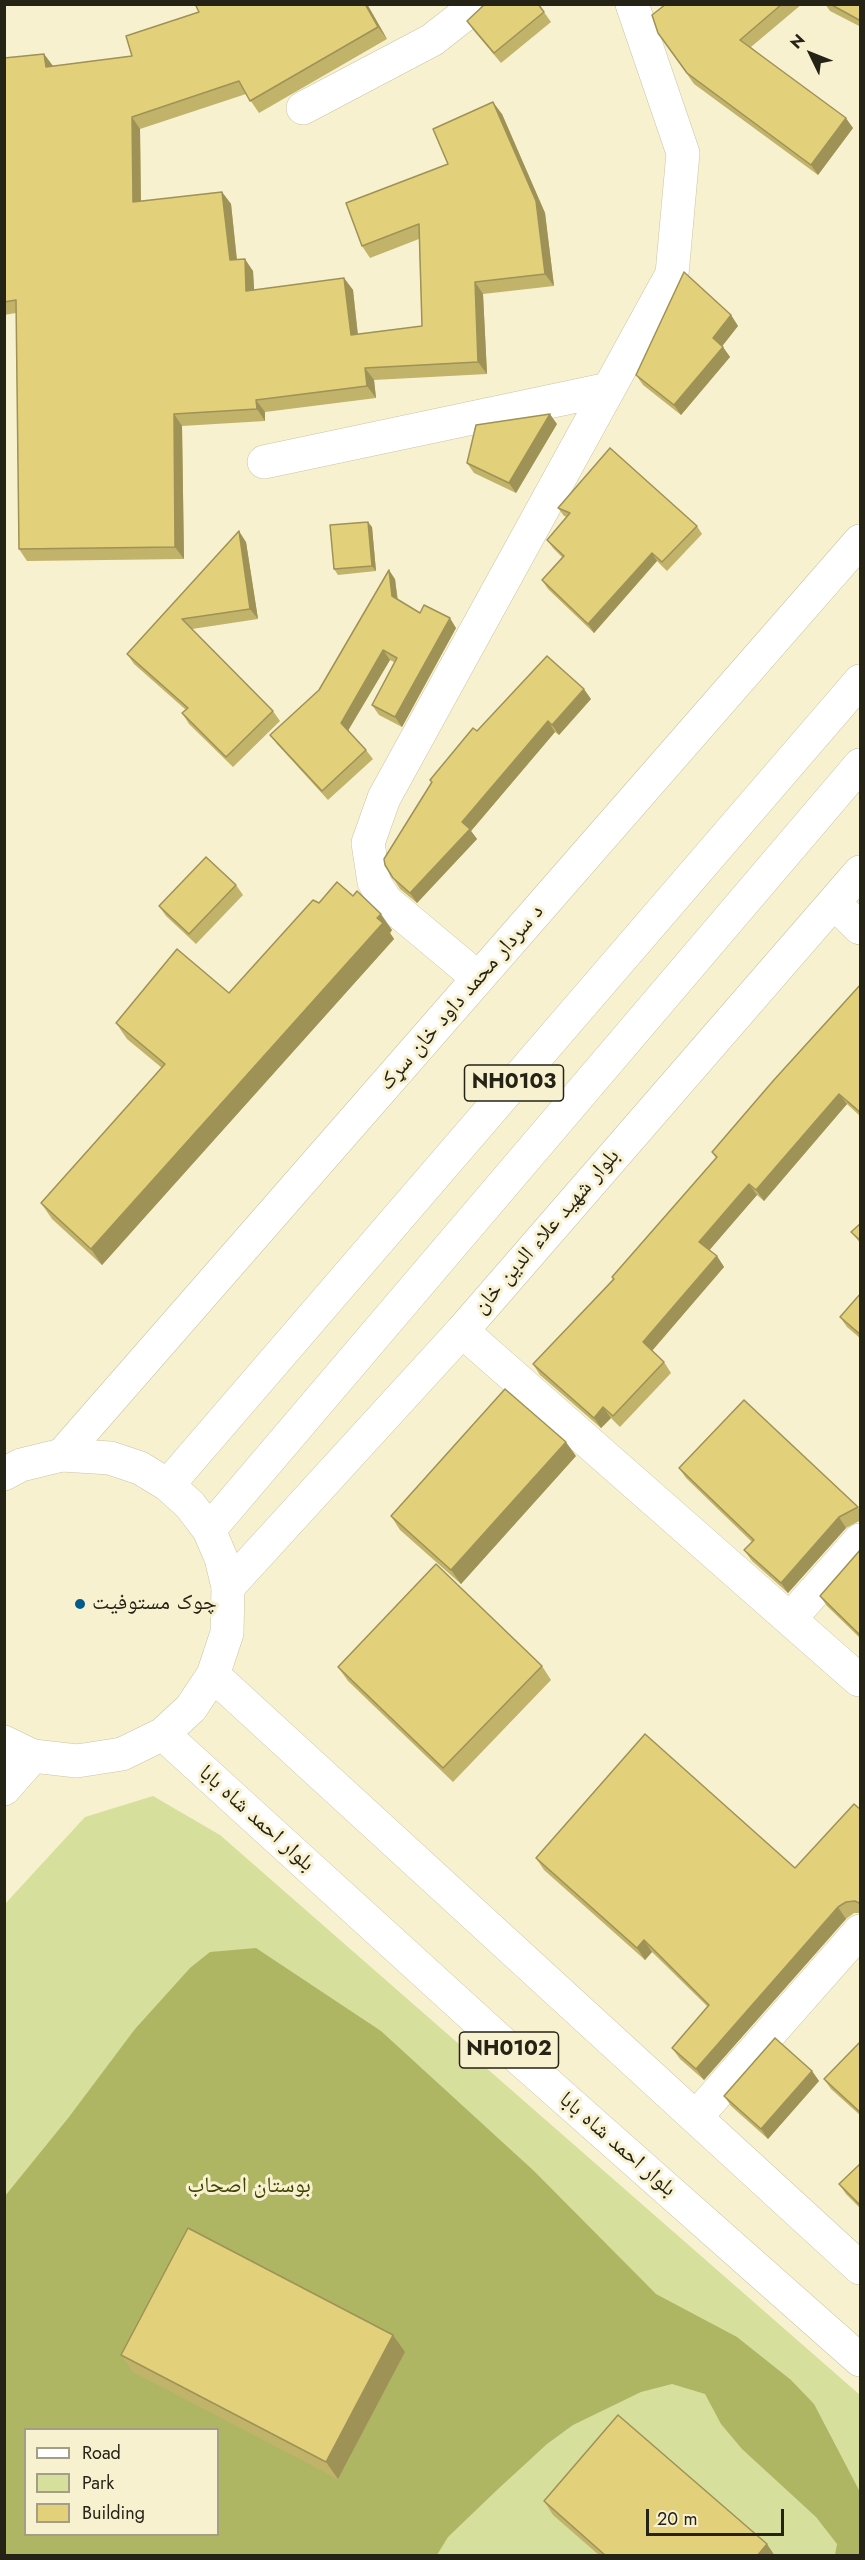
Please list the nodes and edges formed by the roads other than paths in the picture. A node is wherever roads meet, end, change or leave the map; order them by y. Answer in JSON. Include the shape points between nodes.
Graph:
{"nodes":[{"id":1,"x":478,"y":4,"type":"edge"},
{"id":2,"x":632,"y":4,"type":"edge"},
{"id":3,"x":303,"y":108,"type":"dead end"},
{"id":4,"x":609,"y":389,"type":"junction"},
{"id":5,"x":264,"y":462,"type":"dead end"},
{"id":6,"x":861,"y":540,"type":"edge"},
{"id":7,"x":861,"y":681,"type":"edge"},
{"id":8,"x":861,"y":765,"type":"edge"},
{"id":9,"x":861,"y":872,"type":"edge"},
{"id":10,"x":834,"y":903,"type":"junction"},
{"id":11,"x":861,"y":928,"type":"edge"},
{"id":12,"x":478,"y":978,"type":"junction"},
{"id":13,"x":462,"y":1331,"type":"junction"},
{"id":14,"x":62,"y":1455,"type":"junction"},
{"id":15,"x":4,"y":1474,"type":"edge"},
{"id":16,"x":168,"y":1485,"type":"junction"},
{"id":17,"x":209,"y":1530,"type":"junction"},
{"id":18,"x":861,"y":1540,"type":"edge"},
{"id":19,"x":228,"y":1587,"type":"junction"},
{"id":20,"x":790,"y":1619,"type":"junction"},
{"id":21,"x":213,"y":1676,"type":"junction"},
{"id":22,"x":860,"y":1680,"type":"edge"},
{"id":23,"x":163,"y":1734,"type":"junction"},
{"id":24,"x":19,"y":1749,"type":"edge"},
{"id":25,"x":4,"y":1789,"type":"edge"},
{"id":26,"x":861,"y":1931,"type":"edge"},
{"id":27,"x":696,"y":2117,"type":"junction"},
{"id":28,"x":861,"y":2268,"type":"edge"},
{"id":29,"x":861,"y":2360,"type":"edge"}],
"edges":[{"from":1,"to":3,"type":"main road","via":[[432,40]]},
{"from":2,"to":4,"type":"main road","via":[[683,153],[672,274]]},
{"from":4,"to":5,"type":"main road"},
{"from":4,"to":12,"type":"main road","via":[[384,798],[369,843],[374,882],[386,901]]},
{"from":6,"to":12,"type":"main road","name":"د سردار محمد داود خان سړک"},
{"from":7,"to":16,"type":"main road","number":"NH0103"},
{"from":8,"to":17,"type":"main road","number":"NH0103"},
{"from":9,"to":10,"type":"main road","name":"بلوار شهید علاء الدین خان"},
{"from":10,"to":11,"type":"main road"},
{"from":10,"to":13,"type":"main road","name":"بلوار شهید علاء الدین خان"},
{"from":12,"to":14,"type":"main road","name":"د سردار محمد داود خان سړک"},
{"from":13,"to":19,"type":"main road","name":"بلوار شهید علاء الدین خان"},
{"from":13,"to":20,"type":"main road"},
{"from":14,"to":15,"type":"main road","via":[[21,1465]]},
{"from":14,"to":16,"type":"main road","via":[[110,1458],[140,1468]]},
{"from":16,"to":17,"type":"main road"},
{"from":17,"to":19,"type":"main road"},
{"from":18,"to":20,"type":"main road"},
{"from":19,"to":21,"type":"main road","via":[[227,1633]]},
{"from":20,"to":22,"type":"main road"},
{"from":21,"to":23,"type":"main road","via":[[191,1708]]},
{"from":21,"to":27,"type":"main road","number":"NH0102"},
{"from":23,"to":24,"type":"main road","via":[[122,1754],[78,1761]]},
{"from":23,"to":29,"type":"main road","name":"بلوار احمد شاه بابا","number":"NH0102","via":[[521,2060]]},
{"from":24,"to":25,"type":"main road"},
{"from":26,"to":27,"type":"main road"},
{"from":27,"to":28,"type":"main road","number":"NH0102"}]}
